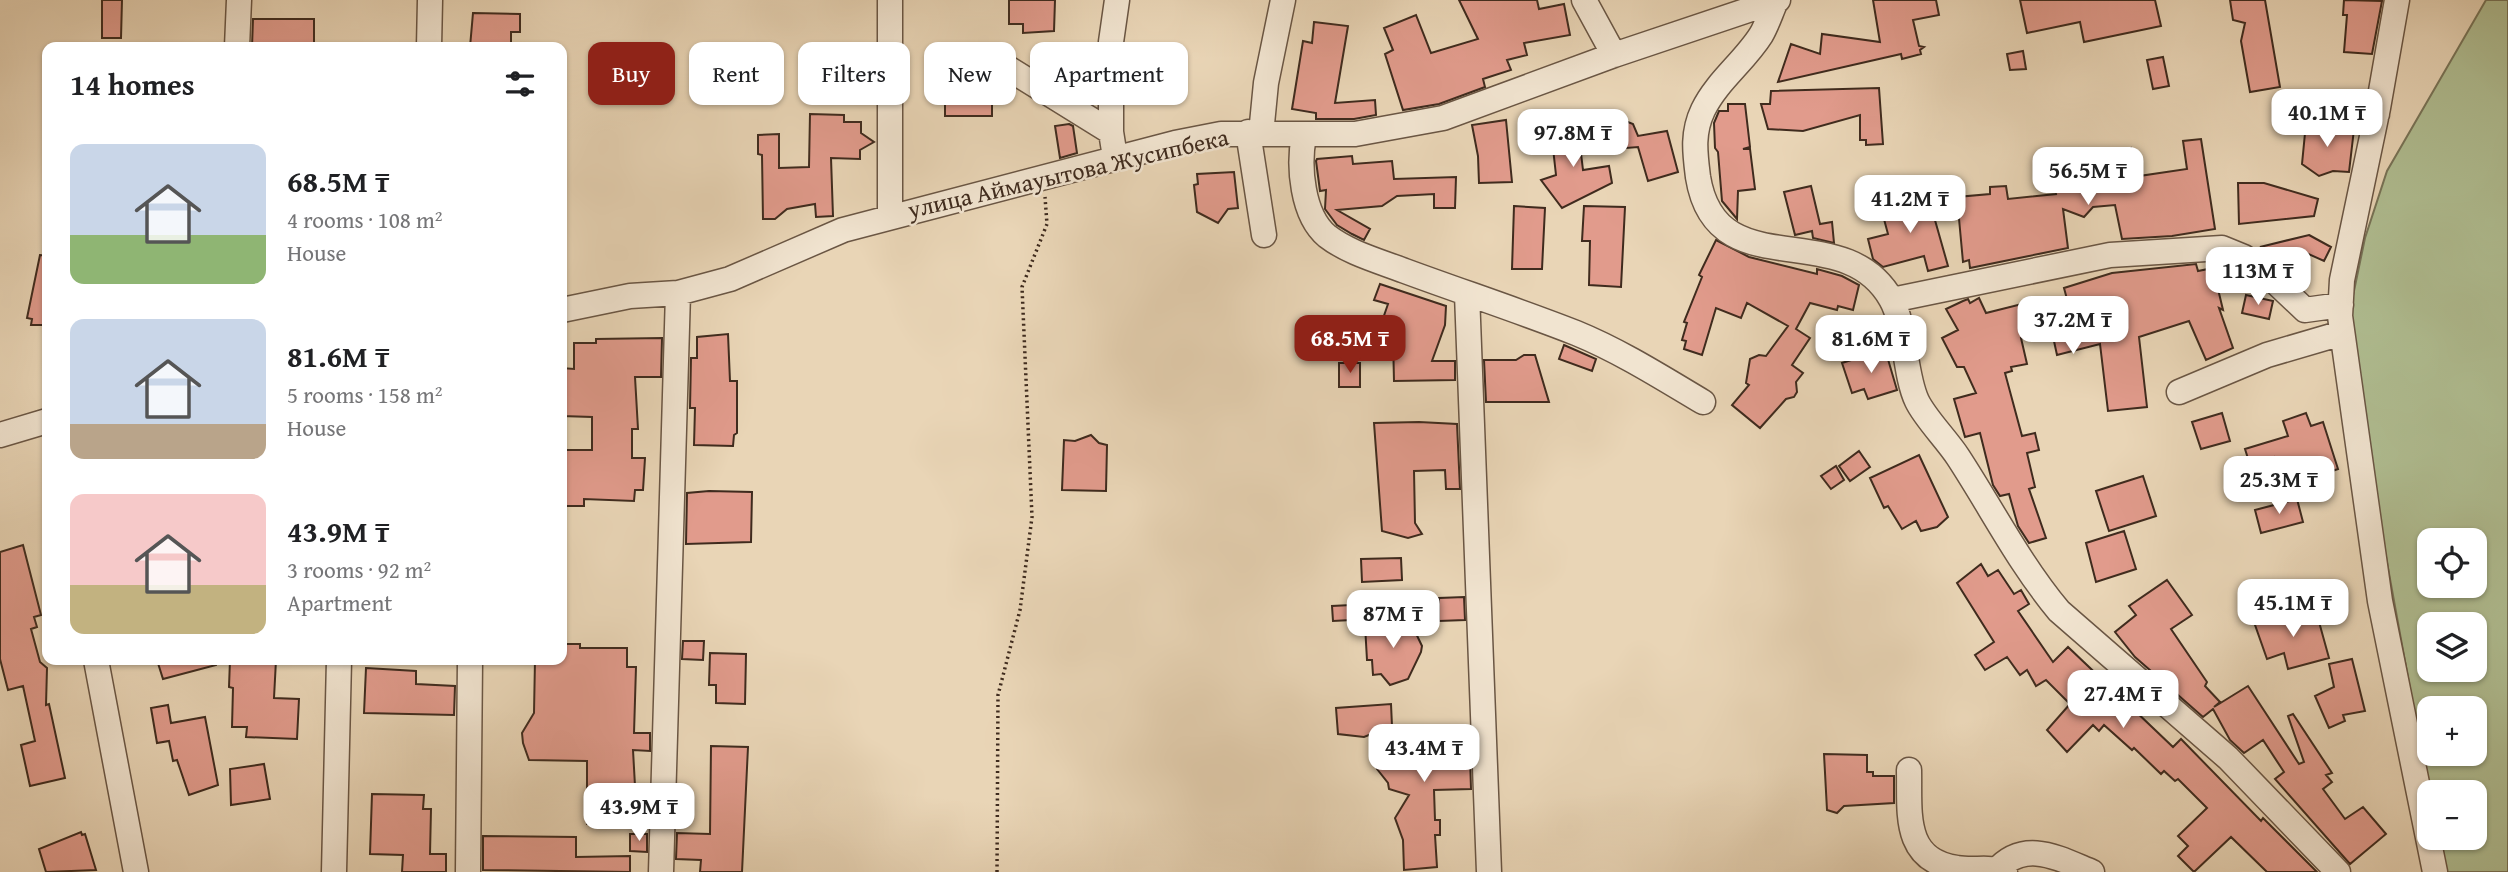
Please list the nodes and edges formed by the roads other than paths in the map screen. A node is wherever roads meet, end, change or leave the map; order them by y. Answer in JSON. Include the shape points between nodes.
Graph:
{"nodes":[{"id":1,"x":239,"y":0,"type":"edge"},
{"id":2,"x":430,"y":0,"type":"edge"},
{"id":3,"x":890,"y":0,"type":"edge"},
{"id":4,"x":1116,"y":0,"type":"edge"},
{"id":5,"x":1283,"y":0,"type":"edge"},
{"id":6,"x":1584,"y":0,"type":"edge"},
{"id":7,"x":2397,"y":0,"type":"edge"},
{"id":8,"x":1777,"y":1,"type":"edge"},
{"id":9,"x":237,"y":42,"type":"edge"},
{"id":10,"x":429,"y":42,"type":"edge"},
{"id":11,"x":1614,"y":55,"type":"junction"},
{"id":12,"x":1016,"y":73,"type":"edge"},
{"id":13,"x":2336,"y":114,"type":"dead end"},
{"id":14,"x":2377,"y":114,"type":"junction"},
{"id":15,"x":1111,"y":132,"type":"junction"},
{"id":16,"x":1254,"y":133,"type":"junction"},
{"id":17,"x":1304,"y":136,"type":"junction"},
{"id":18,"x":1115,"y":158,"type":"junction"},
{"id":19,"x":890,"y":216,"type":"junction"},
{"id":20,"x":1264,"y":235,"type":"dead end"},
{"id":21,"x":678,"y":293,"type":"junction"},
{"id":22,"x":1467,"y":294,"type":"junction"},
{"id":23,"x":1892,"y":300,"type":"junction"},
{"id":24,"x":2341,"y":305,"type":"junction"},
{"id":25,"x":567,"y":309,"type":"edge"},
{"id":26,"x":2342,"y":333,"type":"junction"},
{"id":27,"x":2179,"y":392,"type":"dead end"},
{"id":28,"x":1703,"y":402,"type":"dead end"},
{"id":29,"x":42,"y":422,"type":"edge"},
{"id":30,"x":0,"y":435,"type":"edge"},
{"id":31,"x":97,"y":665,"type":"edge"},
{"id":32,"x":339,"y":665,"type":"edge"},
{"id":33,"x":470,"y":665,"type":"edge"},
{"id":34,"x":1909,"y":770,"type":"dead end"},
{"id":35,"x":1999,"y":871,"type":"edge"},
{"id":36,"x":136,"y":872,"type":"edge"},
{"id":37,"x":334,"y":872,"type":"edge"},
{"id":38,"x":468,"y":872,"type":"edge"},
{"id":39,"x":661,"y":872,"type":"edge"},
{"id":40,"x":1489,"y":872,"type":"edge"},
{"id":41,"x":2092,"y":872,"type":"edge"},
{"id":42,"x":2338,"y":872,"type":"edge"},
{"id":43,"x":2435,"y":872,"type":"edge"}],
"edges":[{"from":1,"to":9,"type":"street"},
{"from":2,"to":10,"type":"street"},
{"from":3,"to":19,"type":"street"},
{"from":4,"to":15,"type":"street"},
{"from":5,"to":16,"type":"street"},
{"from":6,"to":11,"type":"street"},
{"from":7,"to":14,"type":"street"},
{"from":8,"to":11,"type":"street","name":"улица Аймауытова Жусипбека"},
{"from":8,"to":23,"type":"street","via":[[1761,35],[1702,111],[1693,142],[1709,214],[1734,236],[1848,260],[1869,273]]},
{"from":11,"to":17,"type":"street","name":"улица Аймауытова Жусипбека","via":[[1443,118],[1355,134]]},
{"from":12,"to":15,"type":"street"},
{"from":13,"to":14,"type":"street"},
{"from":14,"to":24,"type":"street"},
{"from":15,"to":18,"type":"street"},
{"from":16,"to":17,"type":"street","name":"улица Аймауытова Жусипбека"},
{"from":16,"to":18,"type":"street","name":"улица Аймауытова Жусипбека","via":[[1221,134]]},
{"from":16,"to":20,"type":"street"},
{"from":17,"to":22,"type":"street","via":[[1300,152],[1304,191],[1314,222],[1328,236],[1362,255]]},
{"from":18,"to":19,"type":"street","name":"улица Аймауытова Жусипбека"},
{"from":19,"to":21,"type":"street","name":"улица Аймауытова Жусипбека","via":[[843,230],[730,279]]},
{"from":21,"to":25,"type":"street","name":"улица Аймауытова Жусипбека","via":[[631,296]]},
{"from":21,"to":39,"type":"street"},
{"from":22,"to":28,"type":"street","via":[[1576,333]]},
{"from":22,"to":40,"type":"street"},
{"from":23,"to":24,"type":"street","via":[[2110,255],[2222,247],[2268,275],[2305,310]]},
{"from":23,"to":42,"type":"street","via":[[1917,402],[1958,458],[2035,583],[2059,611],[2228,758]]},
{"from":24,"to":26,"type":"street"},
{"from":26,"to":27,"type":"street","via":[[2267,355]]},
{"from":26,"to":43,"type":"street","via":[[2380,601]]},
{"from":29,"to":30,"type":"street"},
{"from":31,"to":36,"type":"street"},
{"from":32,"to":37,"type":"street"},
{"from":33,"to":38,"type":"street"},
{"from":34,"to":35,"type":"street","via":[[1911,835],[1922,851],[1938,864],[1957,869]]},
{"from":35,"to":41,"type":"street","via":[[2015,855],[2034,851]]}]}
